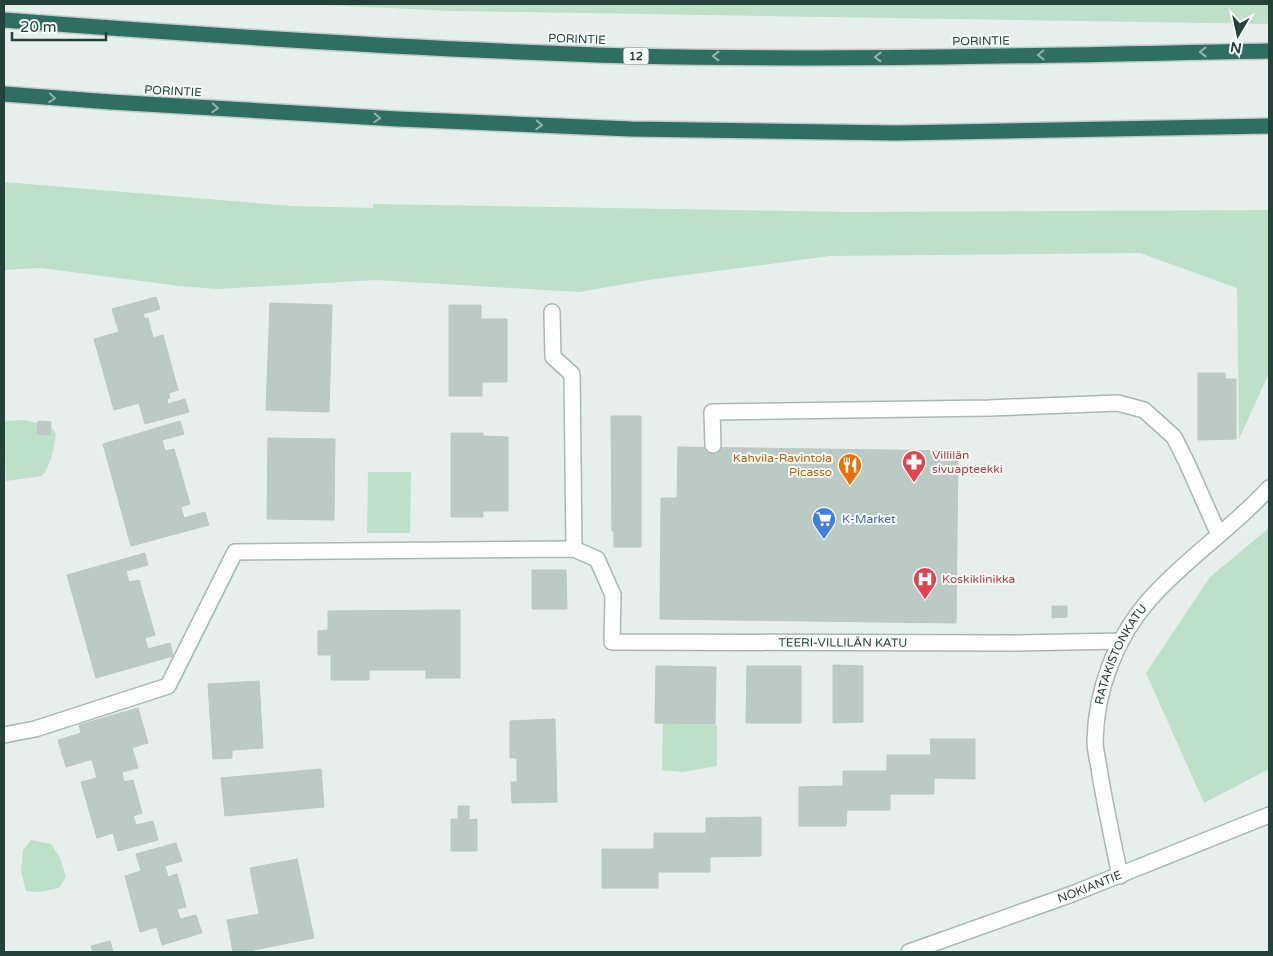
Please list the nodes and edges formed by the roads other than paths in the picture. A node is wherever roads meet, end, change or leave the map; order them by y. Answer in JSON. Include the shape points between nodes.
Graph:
{"nodes":[{"id":1,"x":4,"y":20,"type":"edge"},
{"id":2,"x":1269,"y":51,"type":"edge"},
{"id":3,"x":4,"y":94,"type":"edge"},
{"id":4,"x":1269,"y":126,"type":"edge"},
{"id":5,"x":552,"y":312,"type":"dead end"},
{"id":6,"x":713,"y":445,"type":"dead end"},
{"id":7,"x":1269,"y":488,"type":"edge"},
{"id":8,"x":1219,"y":535,"type":"junction"},
{"id":9,"x":574,"y":549,"type":"junction"},
{"id":10,"x":1120,"y":641,"type":"junction"},
{"id":11,"x":4,"y":735,"type":"edge"},
{"id":12,"x":1269,"y":816,"type":"edge"},
{"id":13,"x":1120,"y":876,"type":"junction"},
{"id":14,"x":909,"y":952,"type":"edge"}],
"edges":[{"from":2,"to":1,"type":"highway","name":"PORINTIE","number":"12","one_way":true,"via":[[891,57],[634,56],[403,48]]},
{"from":3,"to":4,"type":"highway","name":"PORINTIE","one_way":true,"via":[[388,119],[631,130],[897,133]]},
{"from":5,"to":9,"type":"street","via":[[553,357],[572,374]]},
{"from":6,"to":8,"type":"street","via":[[712,412],[1118,403],[1144,410],[1174,437]]},
{"from":7,"to":8,"type":"street","name":"RATAKISTONKATU"},
{"from":8,"to":10,"type":"street","name":"RATAKISTONKATU","via":[[1150,600]]},
{"from":9,"to":10,"type":"street","name":"TEERI-VILLILÄN KATU","via":[[597,559],[613,595],[612,642]]},
{"from":9,"to":11,"type":"street","via":[[235,552],[168,686],[35,729]]},
{"from":10,"to":13,"type":"street","name":"RATAKISTONKATU","via":[[1102,690],[1095,742]]},
{"from":12,"to":13,"type":"street","name":"NOKIANTIE"},
{"from":13,"to":14,"type":"street","name":"NOKIANTIE"}]}
